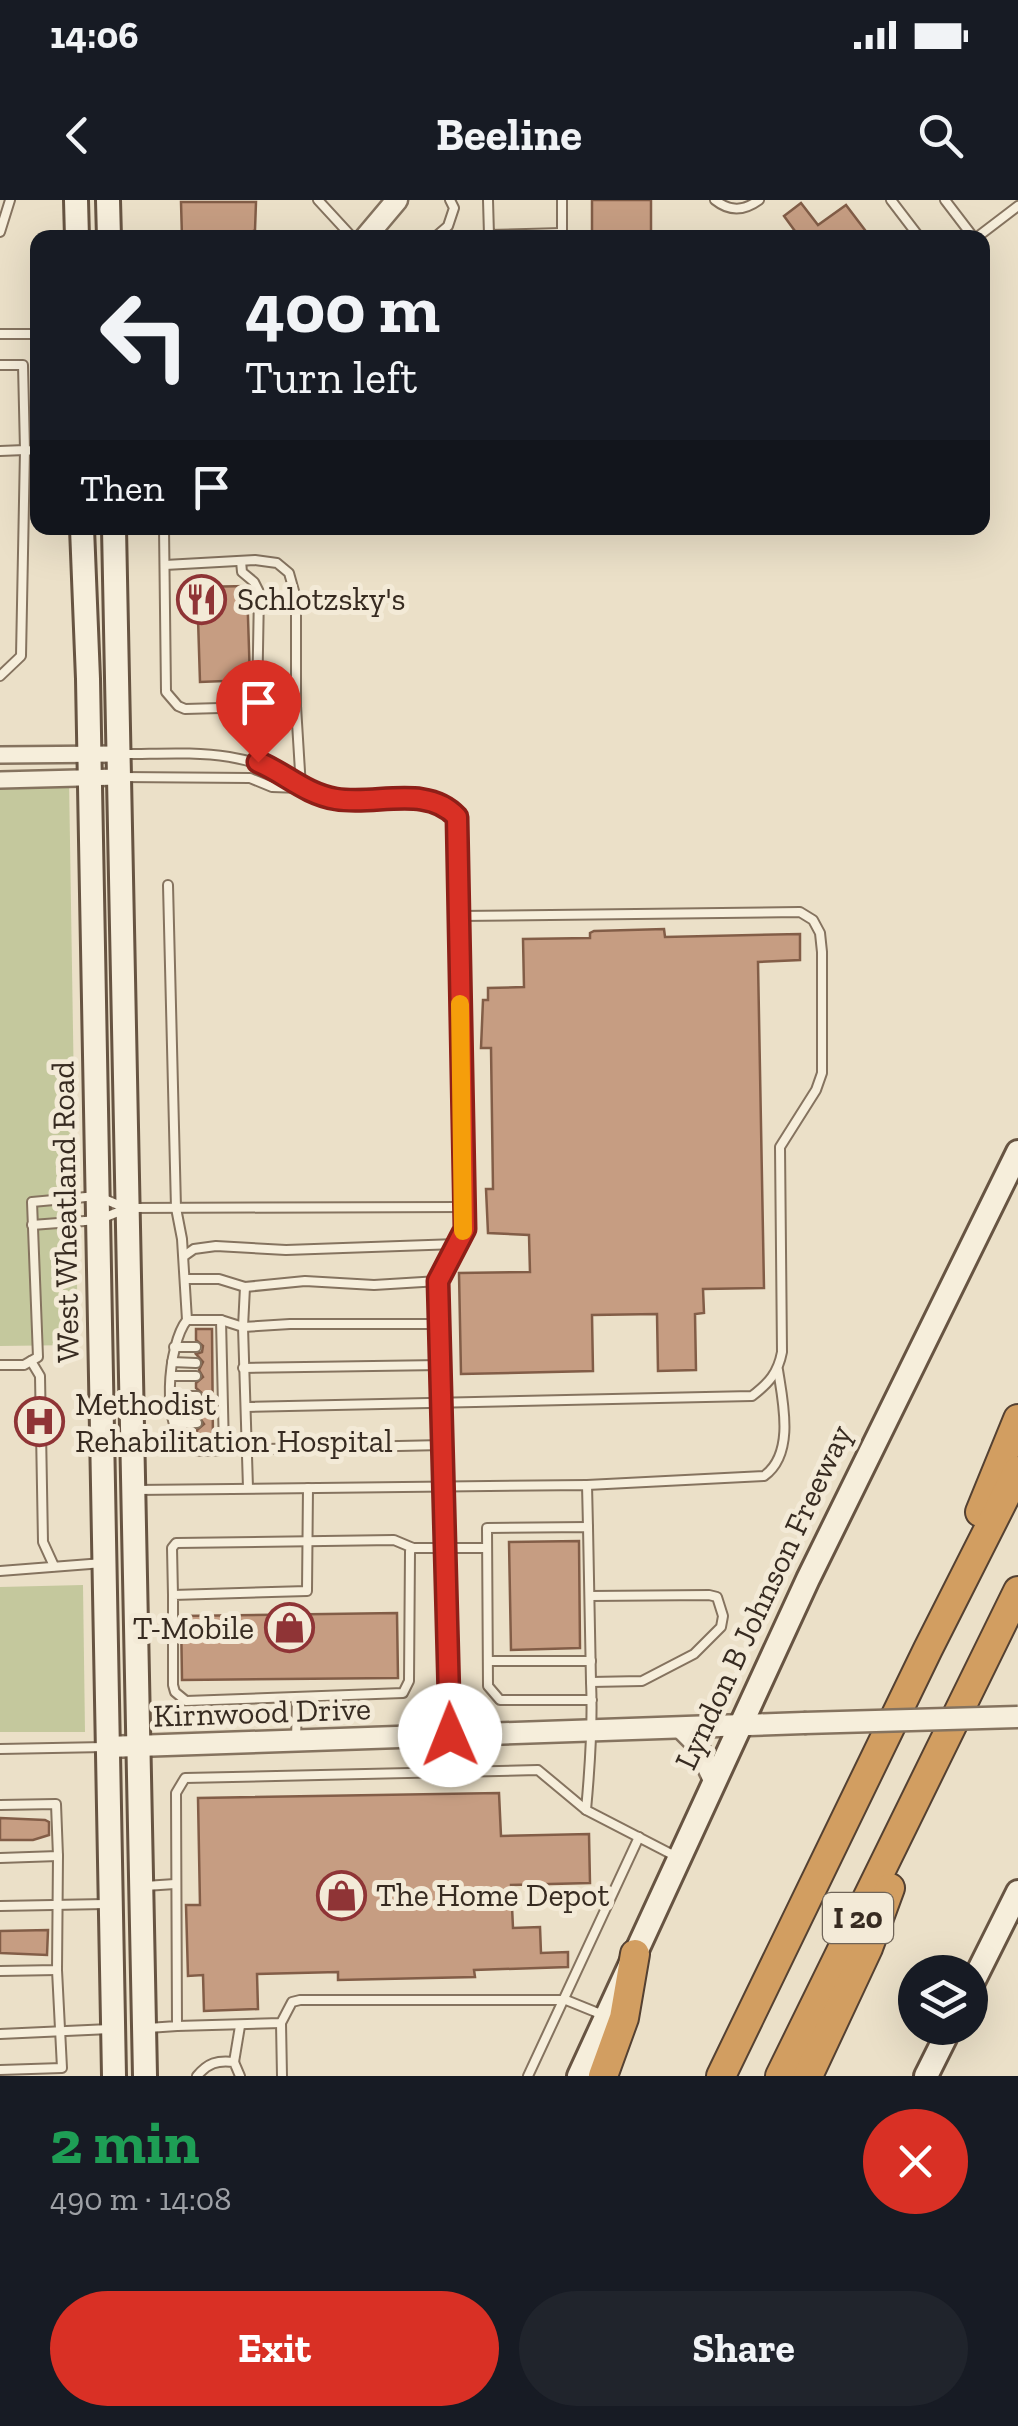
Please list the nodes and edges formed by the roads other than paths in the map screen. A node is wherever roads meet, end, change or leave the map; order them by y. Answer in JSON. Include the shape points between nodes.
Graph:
{"nodes":[{"id":1,"x":10,"y":200,"type":"edge"},
{"id":2,"x":76,"y":200,"type":"edge"},
{"id":3,"x":108,"y":200,"type":"edge"},
{"id":4,"x":397,"y":200,"type":"edge"},
{"id":5,"x":450,"y":200,"type":"edge"},
{"id":6,"x":488,"y":200,"type":"edge"},
{"id":7,"x":562,"y":200,"type":"edge"},
{"id":8,"x":714,"y":200,"type":"edge"},
{"id":9,"x":759,"y":200,"type":"edge"},
{"id":10,"x":891,"y":200,"type":"edge"},
{"id":11,"x":945,"y":200,"type":"edge"},
{"id":12,"x":320,"y":201,"type":"edge"},
{"id":13,"x":1018,"y":206,"type":"edge"},
{"id":14,"x":76,"y":230,"type":"edge"},
{"id":15,"x":109,"y":230,"type":"edge"},
{"id":16,"x":346,"y":230,"type":"edge"},
{"id":17,"x":371,"y":230,"type":"edge"},
{"id":18,"x":443,"y":230,"type":"edge"},
{"id":19,"x":489,"y":230,"type":"edge"},
{"id":20,"x":562,"y":230,"type":"edge"},
{"id":21,"x":914,"y":230,"type":"edge"},
{"id":22,"x":969,"y":230,"type":"edge"},
{"id":23,"x":986,"y":230,"type":"edge"},
{"id":24,"x":0,"y":232,"type":"edge"},
{"id":25,"x":0,"y":334,"type":"edge"},
{"id":26,"x":30,"y":334,"type":"edge"},
{"id":27,"x":0,"y":366,"type":"edge"},
{"id":28,"x":0,"y":450,"type":"edge"},
{"id":29,"x":25,"y":450,"type":"junction"},
{"id":30,"x":30,"y":451,"type":"edge"},
{"id":31,"x":82,"y":535,"type":"edge"},
{"id":32,"x":114,"y":535,"type":"edge"},
{"id":33,"x":164,"y":535,"type":"edge"},
{"id":34,"x":241,"y":561,"type":"junction"},
{"id":35,"x":165,"y":565,"type":"junction"},
{"id":36,"x":0,"y":676,"type":"edge"},
{"id":37,"x":296,"y":706,"type":"junction"},
{"id":38,"x":258,"y":707,"type":"junction"},
{"id":39,"x":0,"y":755,"type":"edge"},
{"id":40,"x":118,"y":765,"type":"junction"},
{"id":41,"x":89,"y":766,"type":"junction"},
{"id":42,"x":0,"y":780,"type":"edge"},
{"id":43,"x":301,"y":788,"type":"junction"},
{"id":44,"x":168,"y":885,"type":"dead end"},
{"id":45,"x":459,"y":916,"type":"junction"},
{"id":46,"x":1018,"y":1152,"type":"edge"},
{"id":47,"x":97,"y":1196,"type":"junction"},
{"id":48,"x":464,"y":1207,"type":"junction"},
{"id":49,"x":128,"y":1208,"type":"junction"},
{"id":50,"x":176,"y":1208,"type":"junction"},
{"id":51,"x":98,"y":1220,"type":"junction"},
{"id":52,"x":32,"y":1225,"type":"junction"},
{"id":53,"x":457,"y":1244,"type":"junction"},
{"id":54,"x":184,"y":1256,"type":"junction"},
{"id":55,"x":186,"y":1279,"type":"junction"},
{"id":56,"x":438,"y":1281,"type":"junction"},
{"id":57,"x":245,"y":1287,"type":"junction"},
{"id":58,"x":187,"y":1320,"type":"junction"},
{"id":59,"x":221,"y":1320,"type":"junction"},
{"id":60,"x":440,"y":1324,"type":"junction"},
{"id":61,"x":243,"y":1327,"type":"junction"},
{"id":62,"x":174,"y":1347,"type":"junction"},
{"id":63,"x":196,"y":1347,"type":"dead end"},
{"id":64,"x":30,"y":1362,"type":"junction"},
{"id":65,"x":172,"y":1362,"type":"junction"},
{"id":66,"x":196,"y":1363,"type":"dead end"},
{"id":67,"x":441,"y":1364,"type":"junction"},
{"id":68,"x":0,"y":1365,"type":"edge"},
{"id":69,"x":243,"y":1368,"type":"junction"},
{"id":70,"x":778,"y":1370,"type":"junction"},
{"id":71,"x":171,"y":1376,"type":"junction"},
{"id":72,"x":196,"y":1376,"type":"dead end"},
{"id":73,"x":171,"y":1396,"type":"junction"},
{"id":74,"x":197,"y":1396,"type":"dead end"},
{"id":75,"x":442,"y":1401,"type":"junction"},
{"id":76,"x":197,"y":1407,"type":"dead end"},
{"id":77,"x":246,"y":1407,"type":"junction"},
{"id":78,"x":172,"y":1408,"type":"junction"},
{"id":79,"x":1018,"y":1420,"type":"edge"},
{"id":80,"x":174,"y":1424,"type":"junction"},
{"id":81,"x":197,"y":1424,"type":"dead end"},
{"id":82,"x":444,"y":1444,"type":"junction"},
{"id":83,"x":247,"y":1449,"type":"junction"},
{"id":84,"x":224,"y":1450,"type":"junction"},
{"id":85,"x":1018,"y":1472,"type":"edge"},
{"id":86,"x":444,"y":1485,"type":"junction"},
{"id":87,"x":587,"y":1485,"type":"junction"},
{"id":88,"x":248,"y":1488,"type":"junction"},
{"id":89,"x":308,"y":1488,"type":"junction"},
{"id":90,"x":135,"y":1490,"type":"junction"},
{"id":91,"x":588,"y":1527,"type":"junction"},
{"id":92,"x":308,"y":1541,"type":"junction"},
{"id":93,"x":446,"y":1547,"type":"junction"},
{"id":94,"x":413,"y":1548,"type":"junction"},
{"id":95,"x":487,"y":1548,"type":"junction"},
{"id":96,"x":103,"y":1563,"type":"junction"},
{"id":97,"x":54,"y":1566,"type":"junction"},
{"id":98,"x":0,"y":1570,"type":"edge"},
{"id":99,"x":1018,"y":1591,"type":"edge"},
{"id":100,"x":173,"y":1594,"type":"junction"},
{"id":101,"x":590,"y":1596,"type":"junction"},
{"id":102,"x":1018,"y":1603,"type":"edge"},
{"id":103,"x":991,"y":1646,"type":"junction"},
{"id":104,"x":928,"y":1649,"type":"junction"},
{"id":105,"x":488,"y":1661,"type":"junction"},
{"id":106,"x":591,"y":1661,"type":"junction"},
{"id":107,"x":591,"y":1682,"type":"junction"},
{"id":108,"x":296,"y":1698,"type":"junction"},
{"id":109,"x":592,"y":1700,"type":"junction"},
{"id":110,"x":1018,"y":1717,"type":"edge"},
{"id":111,"x":739,"y":1726,"type":"junction"},
{"id":112,"x":681,"y":1728,"type":"junction"},
{"id":113,"x":592,"y":1730,"type":"junction"},
{"id":114,"x":450,"y":1735,"type":"junction"},
{"id":115,"x":296,"y":1740,"type":"junction"},
{"id":116,"x":139,"y":1746,"type":"junction"},
{"id":117,"x":107,"y":1747,"type":"junction"},
{"id":118,"x":0,"y":1749,"type":"edge"},
{"id":119,"x":936,"y":1760,"type":"junction"},
{"id":120,"x":714,"y":1780,"type":"junction"},
{"id":121,"x":0,"y":1805,"type":"edge"},
{"id":122,"x":586,"y":1810,"type":"junction"},
{"id":123,"x":639,"y":1838,"type":"junction"},
{"id":124,"x":58,"y":1856,"type":"junction"},
{"id":125,"x":0,"y":1858,"type":"edge"},
{"id":126,"x":680,"y":1858,"type":"junction"},
{"id":127,"x":175,"y":1884,"type":"junction"},
{"id":128,"x":140,"y":1887,"type":"junction"},
{"id":129,"x":1018,"y":1892,"type":"edge"},
{"id":130,"x":111,"y":1904,"type":"junction"},
{"id":131,"x":0,"y":1906,"type":"edge"},
{"id":132,"x":57,"y":1906,"type":"junction"},
{"id":133,"x":796,"y":1918,"type":"junction"},
{"id":134,"x":636,"y":1954,"type":"junction"},
{"id":135,"x":986,"y":1955,"type":"edge"},
{"id":136,"x":57,"y":1970,"type":"junction"},
{"id":137,"x":0,"y":1972,"type":"edge"},
{"id":138,"x":566,"y":2000,"type":"junction"},
{"id":139,"x":607,"y":2016,"type":"junction"},
{"id":140,"x":280,"y":2023,"type":"junction"},
{"id":141,"x":177,"y":2026,"type":"junction"},
{"id":142,"x":240,"y":2026,"type":"junction"},
{"id":143,"x":113,"y":2028,"type":"junction"},
{"id":144,"x":144,"y":2028,"type":"junction"},
{"id":145,"x":61,"y":2031,"type":"junction"},
{"id":146,"x":0,"y":2034,"type":"edge"},
{"id":147,"x":944,"y":2045,"type":"edge"},
{"id":148,"x":234,"y":2062,"type":"junction"},
{"id":149,"x":0,"y":2070,"type":"edge"},
{"id":150,"x":934,"y":2073,"type":"edge"},
{"id":151,"x":114,"y":2076,"type":"edge"},
{"id":152,"x":145,"y":2076,"type":"edge"},
{"id":153,"x":197,"y":2076,"type":"edge"},
{"id":154,"x":240,"y":2076,"type":"edge"},
{"id":155,"x":282,"y":2076,"type":"edge"},
{"id":156,"x":528,"y":2076,"type":"edge"},
{"id":157,"x":579,"y":2076,"type":"edge"},
{"id":158,"x":604,"y":2076,"type":"edge"},
{"id":159,"x":701,"y":2076,"type":"edge"},
{"id":160,"x":721,"y":2076,"type":"edge"},
{"id":161,"x":780,"y":2076,"type":"edge"},
{"id":162,"x":808,"y":2076,"type":"edge"}],
"edges":[{"from":1,"to":24,"type":"lane"},
{"from":2,"to":14,"type":"main road"},
{"from":3,"to":15,"type":"main road"},
{"from":4,"to":17,"type":"street"},
{"from":5,"to":18,"type":"lane","via":[[454,208]]},
{"from":6,"to":19,"type":"lane"},
{"from":7,"to":20,"type":"lane"},
{"from":8,"to":9,"type":"lane","via":[[733,209]]},
{"from":10,"to":21,"type":"lane"},
{"from":11,"to":22,"type":"lane"},
{"from":12,"to":16,"type":"lane"},
{"from":13,"to":23,"type":"lane"},
{"from":25,"to":26,"type":"lane"},
{"from":27,"to":29,"type":"lane","via":[[23,366]]},
{"from":28,"to":29,"type":"lane"},
{"from":29,"to":30,"type":"lane"},
{"from":29,"to":36,"type":"lane","via":[[20,656]]},
{"from":31,"to":41,"type":"main road","name":"West Wheatland Road"},
{"from":32,"to":40,"type":"main road","name":"West Wheatland Road"},
{"from":33,"to":35,"type":"lane"},
{"from":34,"to":35,"type":"lane"},
{"from":34,"to":37,"type":"lane","via":[[277,562],[290,574]]},
{"from":34,"to":38,"type":"lane","via":[[259,592]]},
{"from":35,"to":38,"type":"lane","via":[[166,692],[185,710]]},
{"from":37,"to":38,"type":"lane"},
{"from":37,"to":43,"type":"lane"},
{"from":39,"to":41,"type":"street"},
{"from":40,"to":41,"type":"street"},
{"from":40,"to":41,"type":"street"},
{"from":40,"to":43,"type":"lane"},
{"from":40,"to":43,"type":"lane","via":[[227,755],[281,771]]},
{"from":40,"to":49,"type":"main road","name":"West Wheatland Road"},
{"from":41,"to":42,"type":"street"},
{"from":41,"to":47,"type":"main road","name":"West Wheatland Road"},
{"from":43,"to":45,"type":"lane","via":[[336,800],[431,800],[446,806],[457,817]]},
{"from":44,"to":50,"type":"lane"},
{"from":45,"to":48,"type":"lane"},
{"from":45,"to":70,"type":"lane","via":[[740,910],[800,912],[813,920],[822,952],[822,1073],[780,1147]]},
{"from":46,"to":111,"type":"main road","name":"Lyndon B Johnson Freeway"},
{"from":47,"to":49,"type":"lane"},
{"from":47,"to":51,"type":"main road","name":"West Wheatland Road"},
{"from":47,"to":52,"type":"lane","via":[[32,1202]]},
{"from":48,"to":50,"type":"lane"},
{"from":48,"to":53,"type":"lane","via":[[465,1229]]},
{"from":49,"to":50,"type":"lane"},
{"from":49,"to":51,"type":"lane"},
{"from":49,"to":90,"type":"main road","name":"West Wheatland Road"},
{"from":50,"to":54,"type":"lane"},
{"from":51,"to":52,"type":"lane"},
{"from":51,"to":96,"type":"main road","name":"West Wheatland Road"},
{"from":52,"to":64,"type":"lane","via":[[38,1358]]},
{"from":53,"to":54,"type":"lane","via":[[216,1246]]},
{"from":53,"to":56,"type":"lane"},
{"from":54,"to":55,"type":"lane"},
{"from":55,"to":57,"type":"lane"},
{"from":55,"to":58,"type":"lane"},
{"from":56,"to":57,"type":"lane"},
{"from":56,"to":60,"type":"lane"},
{"from":57,"to":61,"type":"lane"},
{"from":58,"to":59,"type":"lane"},
{"from":58,"to":62,"type":"lane"},
{"from":59,"to":61,"type":"lane"},
{"from":59,"to":84,"type":"lane","via":[[217,1395]]},
{"from":60,"to":61,"type":"lane"},
{"from":60,"to":67,"type":"lane"},
{"from":61,"to":69,"type":"lane"},
{"from":62,"to":63,"type":"lane"},
{"from":62,"to":65,"type":"lane"},
{"from":64,"to":68,"type":"lane"},
{"from":64,"to":97,"type":"lane","via":[[40,1376],[43,1542]]},
{"from":65,"to":66,"type":"lane"},
{"from":65,"to":71,"type":"lane"},
{"from":67,"to":69,"type":"lane"},
{"from":67,"to":75,"type":"lane"},
{"from":69,"to":77,"type":"lane"},
{"from":70,"to":75,"type":"lane","via":[[752,1396]]},
{"from":70,"to":87,"type":"lane","via":[[785,1422],[778,1461],[764,1476]]},
{"from":71,"to":72,"type":"lane"},
{"from":71,"to":73,"type":"lane"},
{"from":73,"to":74,"type":"lane"},
{"from":73,"to":78,"type":"lane"},
{"from":75,"to":77,"type":"lane"},
{"from":75,"to":82,"type":"lane"},
{"from":76,"to":78,"type":"lane"},
{"from":77,"to":83,"type":"lane"},
{"from":78,"to":80,"type":"lane"},
{"from":79,"to":104,"type":"highway"},
{"from":80,"to":81,"type":"lane"},
{"from":80,"to":84,"type":"lane","via":[[189,1448]]},
{"from":82,"to":83,"type":"lane"},
{"from":82,"to":86,"type":"lane"},
{"from":83,"to":84,"type":"lane"},
{"from":83,"to":88,"type":"lane"},
{"from":85,"to":104,"type":"highway","number":"I 20"},
{"from":86,"to":87,"type":"lane"},
{"from":86,"to":89,"type":"lane"},
{"from":86,"to":93,"type":"lane"},
{"from":87,"to":91,"type":"lane"},
{"from":88,"to":89,"type":"lane"},
{"from":88,"to":90,"type":"lane"},
{"from":89,"to":92,"type":"lane"},
{"from":90,"to":116,"type":"main road","name":"West Wheatland Road"},
{"from":91,"to":95,"type":"lane","via":[[487,1528]]},
{"from":91,"to":101,"type":"lane"},
{"from":92,"to":94,"type":"lane","via":[[394,1540]]},
{"from":92,"to":100,"type":"lane","via":[[176,1543]]},
{"from":92,"to":100,"type":"lane","via":[[308,1591]]},
{"from":93,"to":94,"type":"lane"},
{"from":93,"to":95,"type":"lane"},
{"from":93,"to":114,"type":"lane"},
{"from":94,"to":108,"type":"lane","via":[[407,1688],[395,1695]]},
{"from":95,"to":105,"type":"lane"},
{"from":96,"to":97,"type":"lane"},
{"from":96,"to":117,"type":"main road","name":"West Wheatland Road"},
{"from":97,"to":98,"type":"lane"},
{"from":99,"to":103,"type":"highway","number":"I 20"},
{"from":100,"to":108,"type":"lane","via":[[173,1686],[179,1698]]},
{"from":101,"to":106,"type":"lane"},
{"from":101,"to":107,"type":"lane","via":[[709,1595],[717,1597],[723,1616],[721,1627],[694,1654],[642,1681]]},
{"from":102,"to":103,"type":"highway"},
{"from":103,"to":119,"type":"highway","number":"I 20"},
{"from":104,"to":133,"type":"highway","number":"I 20"},
{"from":105,"to":106,"type":"lane"},
{"from":105,"to":109,"type":"lane","via":[[488,1686],[500,1700]]},
{"from":106,"to":107,"type":"lane"},
{"from":107,"to":109,"type":"lane"},
{"from":108,"to":115,"type":"lane"},
{"from":109,"to":113,"type":"lane"},
{"from":110,"to":111,"type":"street","name":"Kirnwood Drive","bridge":true},
{"from":111,"to":112,"type":"street","name":"Kirnwood Drive"},
{"from":111,"to":120,"type":"main road","name":"Lyndon B Johnson Freeway"},
{"from":112,"to":113,"type":"street","name":"Kirnwood Drive"},
{"from":112,"to":120,"type":"street"},
{"from":113,"to":114,"type":"street","name":"Kirnwood Drive"},
{"from":113,"to":122,"type":"lane"},
{"from":114,"to":115,"type":"street","name":"Kirnwood Drive"},
{"from":115,"to":116,"type":"street","name":"Kirnwood Drive"},
{"from":116,"to":117,"type":"street","name":"Kirnwood Drive"},
{"from":116,"to":128,"type":"main road","name":"West Wheatland Road"},
{"from":117,"to":118,"type":"lane"},
{"from":117,"to":130,"type":"main road","name":"West Wheatland Road"},
{"from":119,"to":161,"type":"highway","number":"I 20"},
{"from":119,"to":162,"type":"highway","via":[[868,1948]]},
{"from":120,"to":126,"type":"main road","name":"Lyndon B Johnson Freeway"},
{"from":121,"to":124,"type":"lane","via":[[56,1804]]},
{"from":122,"to":123,"type":"lane"},
{"from":122,"to":127,"type":"lane","via":[[538,1770],[184,1778],[176,1792]]},
{"from":123,"to":126,"type":"lane"},
{"from":123,"to":138,"type":"lane"},
{"from":124,"to":125,"type":"lane"},
{"from":124,"to":132,"type":"lane"},
{"from":126,"to":134,"type":"main road","name":"Lyndon B Johnson Freeway"},
{"from":127,"to":128,"type":"lane"},
{"from":127,"to":141,"type":"lane"},
{"from":128,"to":144,"type":"main road","name":"West Wheatland Road"},
{"from":129,"to":135,"type":"main road"},
{"from":130,"to":132,"type":"lane"},
{"from":130,"to":143,"type":"main road","name":"West Wheatland Road"},
{"from":131,"to":132,"type":"lane"},
{"from":132,"to":136,"type":"lane"},
{"from":133,"to":159,"type":"highway"},
{"from":133,"to":160,"type":"highway","number":"I 20"},
{"from":134,"to":139,"type":"main road","name":"Lyndon B Johnson Freeway"},
{"from":134,"to":158,"type":"highway"},
{"from":136,"to":137,"type":"lane"},
{"from":136,"to":145,"type":"lane"},
{"from":138,"to":139,"type":"lane"},
{"from":138,"to":140,"type":"lane","via":[[300,2000]]},
{"from":138,"to":156,"type":"lane"},
{"from":139,"to":157,"type":"main road","name":"Lyndon B Johnson Freeway"},
{"from":140,"to":142,"type":"lane"},
{"from":140,"to":155,"type":"lane"},
{"from":141,"to":142,"type":"lane"},
{"from":141,"to":144,"type":"lane"},
{"from":142,"to":148,"type":"lane"},
{"from":143,"to":144,"type":"main road"},
{"from":143,"to":145,"type":"lane"},
{"from":143,"to":151,"type":"main road","name":"West Wheatland Road"},
{"from":144,"to":152,"type":"main road","name":"West Wheatland Road"},
{"from":145,"to":146,"type":"lane"},
{"from":145,"to":149,"type":"lane","via":[[62,2068]]},
{"from":147,"to":150,"type":"main road"},
{"from":148,"to":153,"type":"lane","via":[[207,2065]]},
{"from":148,"to":154,"type":"lane"}]}
